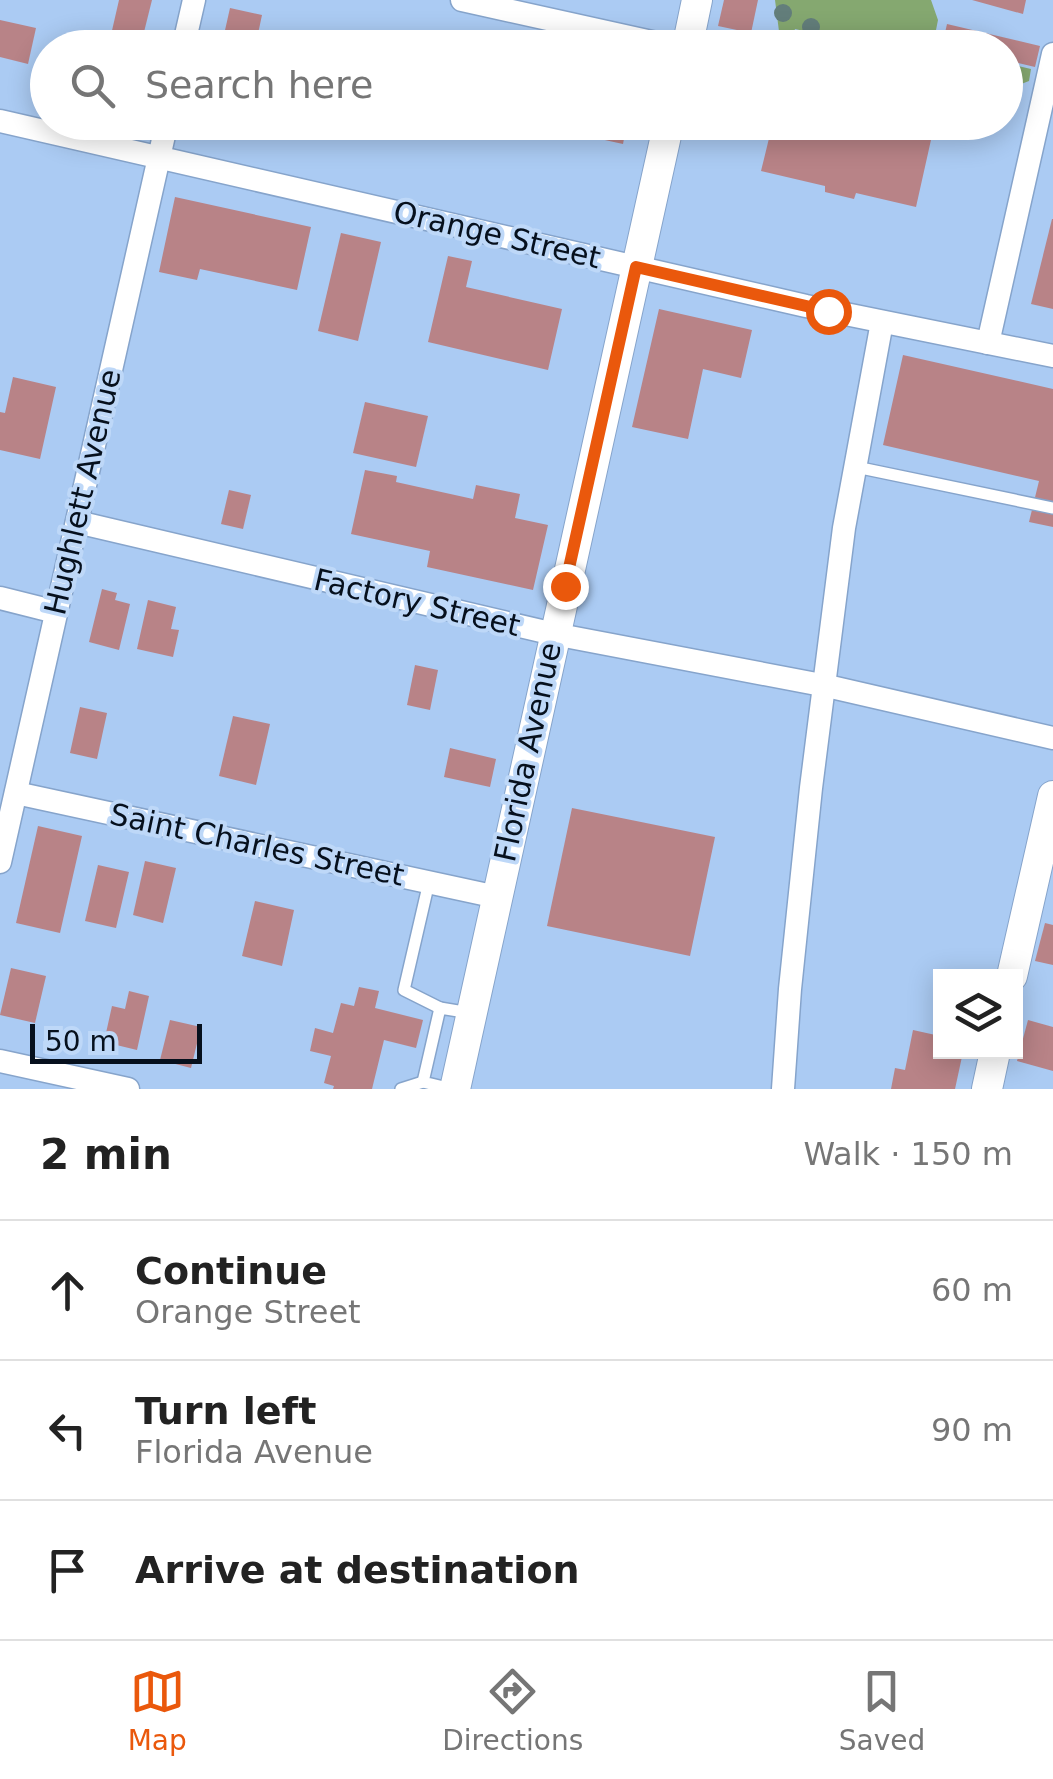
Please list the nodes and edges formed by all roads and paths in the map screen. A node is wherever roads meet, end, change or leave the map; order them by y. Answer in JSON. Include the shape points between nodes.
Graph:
{"nodes":[{"id":1,"x":194,"y":0,"type":"edge"},
{"id":2,"x":462,"y":0,"type":"edge"},
{"id":3,"x":697,"y":0,"type":"edge"},
{"id":4,"x":188,"y":30,"type":"edge"},
{"id":5,"x":600,"y":30,"type":"edge"},
{"id":6,"x":688,"y":30,"type":"edge"},
{"id":7,"x":1053,"y":54,"type":"edge"},
{"id":8,"x":0,"y":121,"type":"edge"},
{"id":9,"x":30,"y":128,"type":"edge"},
{"id":10,"x":86,"y":140,"type":"edge"},
{"id":11,"x":163,"y":140,"type":"edge"},
{"id":12,"x":666,"y":140,"type":"edge"},
{"id":13,"x":159,"y":156,"type":"junction"},
{"id":14,"x":636,"y":267,"type":"junction"},
{"id":15,"x":882,"y":322,"type":"junction"},
{"id":16,"x":988,"y":343,"type":"junction"},
{"id":17,"x":1053,"y":356,"type":"edge"},
{"id":18,"x":856,"y":467,"type":"junction"},
{"id":19,"x":1053,"y":508,"type":"edge"},
{"id":20,"x":76,"y":522,"type":"junction"},
{"id":21,"x":0,"y":598,"type":"edge"},
{"id":22,"x":56,"y":612,"type":"junction"},
{"id":23,"x":554,"y":634,"type":"junction"},
{"id":24,"x":826,"y":686,"type":"junction"},
{"id":25,"x":1053,"y":738,"type":"edge"},
{"id":26,"x":16,"y":792,"type":"junction"},
{"id":27,"x":1052,"y":810,"type":"edge"},
{"id":28,"x":0,"y":862,"type":"edge"},
{"id":29,"x":428,"y":882,"type":"junction"},
{"id":30,"x":497,"y":896,"type":"junction"},
{"id":31,"x":1014,"y":969,"type":"edge"},
{"id":32,"x":440,"y":1008,"type":"junction"},
{"id":33,"x":472,"y":1014,"type":"junction"},
{"id":34,"x":993,"y":1059,"type":"edge"},
{"id":35,"x":0,"y":1061,"type":"edge"},
{"id":36,"x":424,"y":1082,"type":"junction"},
{"id":37,"x":128,"y":1089,"type":"edge"},
{"id":38,"x":401,"y":1089,"type":"edge"},
{"id":39,"x":454,"y":1089,"type":"edge"},
{"id":40,"x":784,"y":1089,"type":"edge"},
{"id":41,"x":987,"y":1089,"type":"edge"}],
"edges":[{"from":1,"to":4,"type":"street"},
{"from":2,"to":5,"type":"street"},
{"from":3,"to":6,"type":"street"},
{"from":7,"to":16,"type":"street"},
{"from":8,"to":9,"type":"street","name":"Orange Street"},
{"from":10,"to":13,"type":"street","name":"Orange Street"},
{"from":11,"to":13,"type":"street","name":"Hughlett Avenue"},
{"from":12,"to":14,"type":"street","name":"Florida Avenue"},
{"from":13,"to":14,"type":"street","name":"Orange Street"},
{"from":13,"to":20,"type":"street","name":"Hughlett Avenue"},
{"from":14,"to":15,"type":"street","name":"Orange Street"},
{"from":14,"to":23,"type":"street","name":"Florida Avenue"},
{"from":15,"to":16,"type":"street","name":"Orange Street"},
{"from":15,"to":18,"type":"street"},
{"from":16,"to":17,"type":"street","name":"Orange Street"},
{"from":18,"to":19,"type":"lane"},
{"from":18,"to":24,"type":"street"},
{"from":20,"to":22,"type":"street","name":"Hughlett Avenue"},
{"from":20,"to":23,"type":"street","name":"Factory Street"},
{"from":21,"to":22,"type":"street"},
{"from":22,"to":26,"type":"street","name":"Hughlett Avenue"},
{"from":23,"to":24,"type":"street","name":"Factory Street"},
{"from":23,"to":30,"type":"street","name":"Florida Avenue"},
{"from":24,"to":25,"type":"street","name":"Factory Street"},
{"from":24,"to":40,"type":"street"},
{"from":26,"to":28,"type":"street","name":"Hughlett Avenue"},
{"from":26,"to":29,"type":"street","name":"Saint Charles Street"},
{"from":27,"to":31,"type":"street"},
{"from":29,"to":30,"type":"street","name":"Saint Charles Street"},
{"from":29,"to":32,"type":"lane","via":[[404,990]]},
{"from":30,"to":33,"type":"street","name":"Florida Avenue"},
{"from":32,"to":33,"type":"lane"},
{"from":32,"to":36,"type":"lane"},
{"from":33,"to":39,"type":"street","name":"Florida Avenue"},
{"from":34,"to":41,"type":"street"},
{"from":35,"to":37,"type":"street"},
{"from":36,"to":38,"type":"lane"},
{"from":36,"to":39,"type":"lane"}]}
